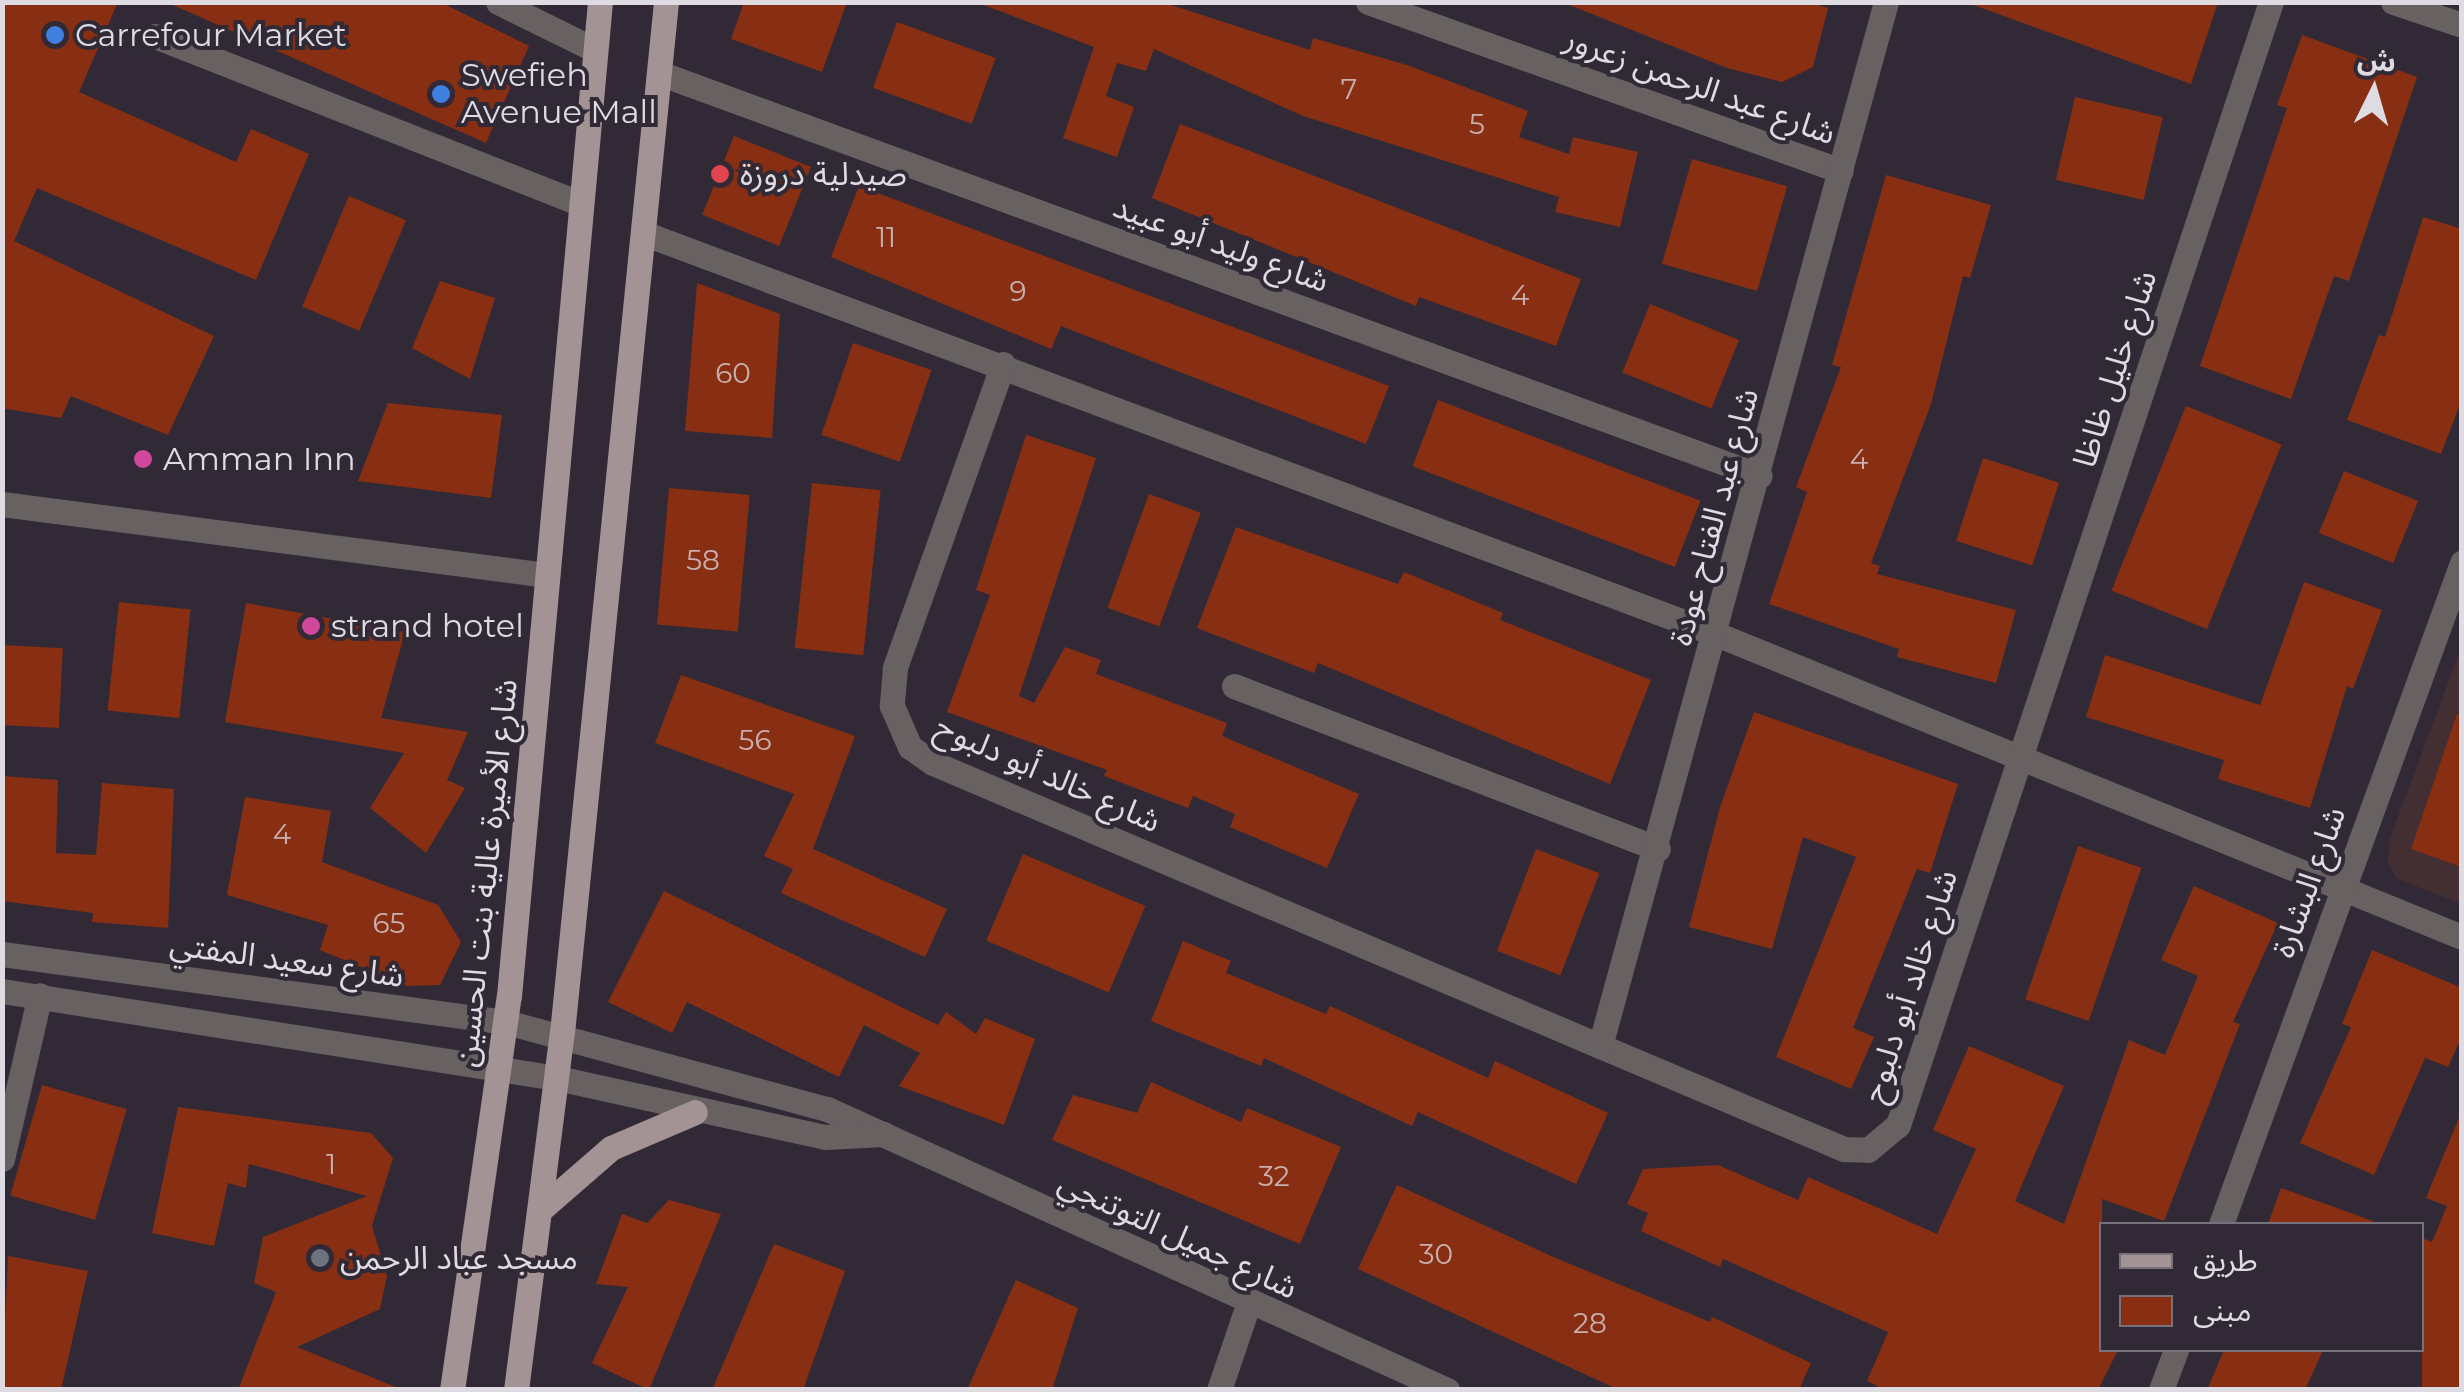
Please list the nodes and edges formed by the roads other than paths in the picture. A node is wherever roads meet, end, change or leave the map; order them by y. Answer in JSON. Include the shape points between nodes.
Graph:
{"nodes":[{"id":1,"x":498,"y":2,"type":"edge"},
{"id":2,"x":600,"y":2,"type":"edge"},
{"id":3,"x":666,"y":2,"type":"edge"},
{"id":4,"x":1368,"y":2,"type":"edge"},
{"id":5,"x":1886,"y":2,"type":"edge"},
{"id":6,"x":2271,"y":2,"type":"edge"},
{"id":7,"x":2393,"y":2,"type":"edge"},
{"id":8,"x":2462,"y":26,"type":"edge"},
{"id":9,"x":155,"y":36,"type":"dead end"},
{"id":10,"x":595,"y":50,"type":"junction"},
{"id":11,"x":659,"y":73,"type":"junction"},
{"id":12,"x":1840,"y":171,"type":"junction"},
{"id":13,"x":579,"y":203,"type":"junction"},
{"id":14,"x":643,"y":233,"type":"junction"},
{"id":15,"x":1003,"y":364,"type":"junction"},
{"id":16,"x":1760,"y":476,"type":"junction"},
{"id":17,"x":2,"y":504,"type":"edge"},
{"id":18,"x":2462,"y":563,"type":"edge"},
{"id":19,"x":547,"y":575,"type":"junction"},
{"id":20,"x":1716,"y":634,"type":"junction"},
{"id":21,"x":1234,"y":686,"type":"dead end"},
{"id":22,"x":2020,"y":757,"type":"junction"},
{"id":23,"x":1658,"y":849,"type":"junction"},
{"id":24,"x":2341,"y":888,"type":"junction"},
{"id":25,"x":2462,"y":936,"type":"edge"},
{"id":26,"x":2,"y":954,"type":"edge"},
{"id":27,"x":2,"y":990,"type":"edge"},
{"id":28,"x":40,"y":995,"type":"junction"},
{"id":29,"x":506,"y":1022,"type":"junction"},
{"id":30,"x":562,"y":1033,"type":"junction"},
{"id":31,"x":1600,"y":1046,"type":"junction"},
{"id":32,"x":500,"y":1068,"type":"junction"},
{"id":33,"x":557,"y":1078,"type":"junction"},
{"id":34,"x":695,"y":1112,"type":"junction"},
{"id":35,"x":884,"y":1134,"type":"junction"},
{"id":36,"x":2,"y":1159,"type":"edge"},
{"id":37,"x":542,"y":1208,"type":"junction"},
{"id":38,"x":2222,"y":1222,"type":"edge"},
{"id":39,"x":1248,"y":1305,"type":"junction"},
{"id":40,"x":2175,"y":1352,"type":"edge"},
{"id":41,"x":452,"y":1390,"type":"edge"},
{"id":42,"x":516,"y":1390,"type":"edge"},
{"id":43,"x":1218,"y":1390,"type":"edge"},
{"id":44,"x":1447,"y":1390,"type":"edge"},
{"id":45,"x":2162,"y":1390,"type":"edge"}],
"edges":[{"from":1,"to":10,"type":"street"},
{"from":2,"to":10,"type":"main road","name":"شارع الأميرة عالية بنت الحسين"},
{"from":3,"to":11,"type":"main road"},
{"from":4,"to":12,"type":"street","name":"شارع عبد الرحمن زعرور"},
{"from":5,"to":12,"type":"street","name":"شارع عبد الفتاح عودة"},
{"from":6,"to":22,"type":"street","name":"شارع خليل ظاظا"},
{"from":7,"to":8,"type":"street"},
{"from":9,"to":13,"type":"street"},
{"from":10,"to":13,"type":"main road","name":"شارع الأميرة عالية بنت الحسين"},
{"from":11,"to":14,"type":"main road"},
{"from":11,"to":16,"type":"street","name":"شارع وليد أبو عبيد"},
{"from":12,"to":16,"type":"street","name":"شارع عبد الفتاح عودة"},
{"from":13,"to":19,"type":"main road","name":"شارع الأميرة عالية بنت الحسين"},
{"from":14,"to":15,"type":"street"},
{"from":14,"to":30,"type":"main road"},
{"from":15,"to":20,"type":"street"},
{"from":15,"to":31,"type":"street","name":"شارع خالد أبو دلبوح","via":[[894,668],[892,706],[910,747],[932,762]]},
{"from":16,"to":20,"type":"street","name":"شارع عبد الفتاح عودة"},
{"from":17,"to":19,"type":"street"},
{"from":18,"to":24,"type":"street","name":"شارع البشارة"},
{"from":19,"to":29,"type":"main road","name":"شارع الأميرة عالية بنت الحسين"},
{"from":20,"to":22,"type":"street"},
{"from":20,"to":23,"type":"street","name":"شارع عبد الفتاح عودة"},
{"from":21,"to":23,"type":"street"},
{"from":22,"to":24,"type":"street"},
{"from":22,"to":31,"type":"street","name":"شارع خالد أبو دلبوح","via":[[1898,1125],[1878,1147],[1844,1148]]},
{"from":23,"to":31,"type":"street","name":"شارع عبد الفتاح عودة"},
{"from":24,"to":25,"type":"street"},
{"from":24,"to":38,"type":"street","name":"شارع البشارة"},
{"from":26,"to":29,"type":"street","name":"شارع سعيد المفتي"},
{"from":27,"to":28,"type":"street"},
{"from":28,"to":32,"type":"street"},
{"from":28,"to":36,"type":"street"},
{"from":29,"to":30,"type":"street","name":"شارع سعيد المفتي"},
{"from":29,"to":32,"type":"main road","name":"شارع الأميرة عالية بنت الحسين"},
{"from":30,"to":33,"type":"main road"},
{"from":30,"to":35,"type":"street","name":"شارع جميل التوتنجي","via":[[848,1115]]},
{"from":32,"to":33,"type":"street"},
{"from":32,"to":41,"type":"main road","name":"شارع الأميرة عالية بنت الحسين"},
{"from":33,"to":34,"type":"street","name":"شارع جميل التوتنجي"},
{"from":33,"to":37,"type":"main road"},
{"from":34,"to":35,"type":"street","name":"شارع جميل التوتنجي","via":[[825,1137]]},
{"from":34,"to":37,"type":"main road","via":[[611,1148]]},
{"from":35,"to":39,"type":"street","name":"شارع جميل التوتنجي"},
{"from":37,"to":42,"type":"main road"},
{"from":39,"to":43,"type":"street"},
{"from":39,"to":44,"type":"street","name":"شارع جميل التوتنجي"},
{"from":40,"to":45,"type":"street"}]}
